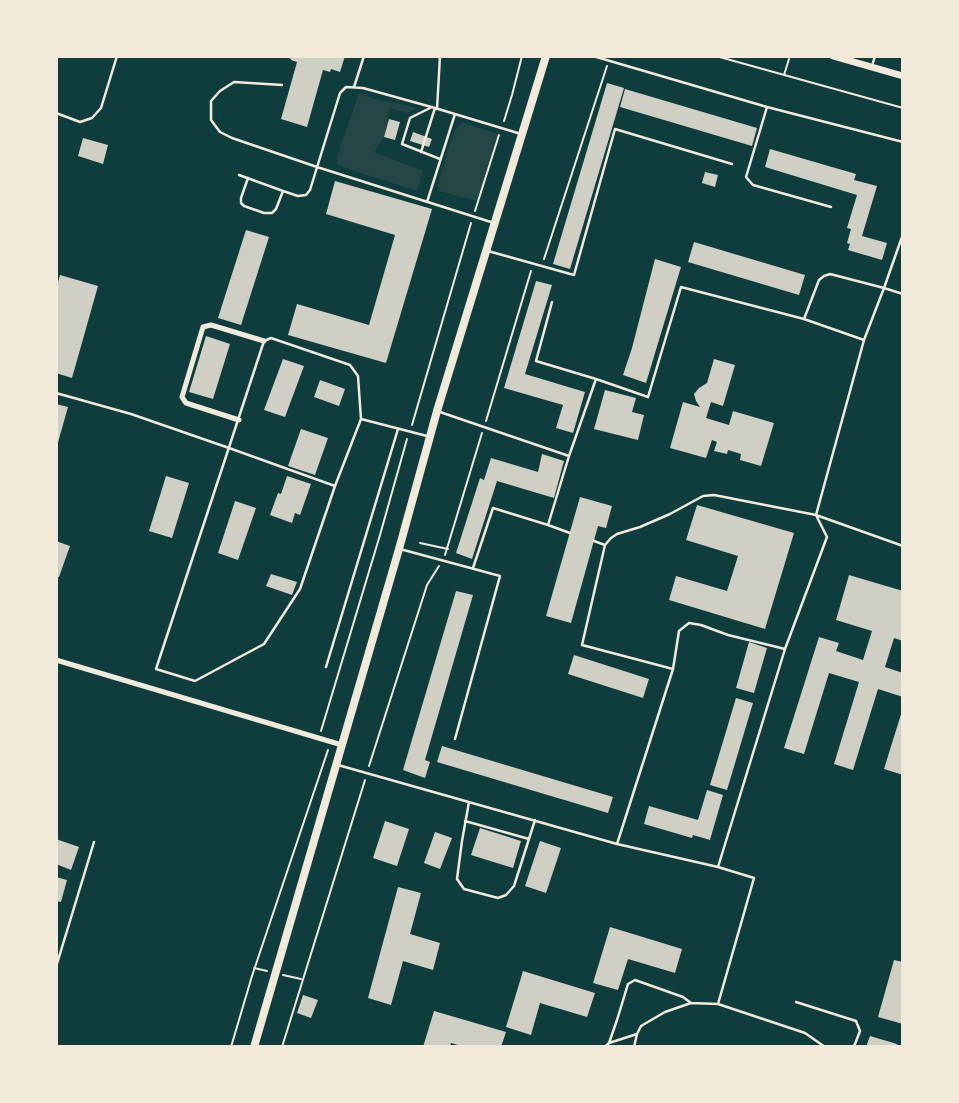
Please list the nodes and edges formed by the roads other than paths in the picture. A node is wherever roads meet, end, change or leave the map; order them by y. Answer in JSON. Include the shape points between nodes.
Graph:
{"nodes":[{"id":1,"x":117,"y":56,"type":"edge"},
{"id":2,"x":364,"y":56,"type":"edge"},
{"id":3,"x":440,"y":56,"type":"edge"},
{"id":4,"x":546,"y":56,"type":"edge"},
{"id":5,"x":593,"y":56,"type":"edge"},
{"id":6,"x":833,"y":56,"type":"edge"},
{"id":7,"x":875,"y":56,"type":"edge"},
{"id":8,"x":872,"y":68,"type":"junction"},
{"id":9,"x":903,"y":76,"type":"edge"},
{"id":10,"x":282,"y":85,"type":"dead end"},
{"id":11,"x":354,"y":87,"type":"junction"},
{"id":12,"x":767,"y":107,"type":"junction"},
{"id":13,"x":435,"y":108,"type":"junction"},
{"id":14,"x":56,"y":113,"type":"edge"},
{"id":15,"x":455,"y":114,"type":"junction"},
{"id":16,"x":522,"y":134,"type":"junction"},
{"id":17,"x":903,"y":142,"type":"edge"},
{"id":18,"x":421,"y":152,"type":"junction"},
{"id":19,"x":440,"y":160,"type":"junction"},
{"id":20,"x":732,"y":164,"type":"dead end"},
{"id":21,"x":317,"y":167,"type":"junction"},
{"id":22,"x":239,"y":175,"type":"dead end"},
{"id":23,"x":248,"y":178,"type":"junction"},
{"id":24,"x":283,"y":191,"type":"junction"},
{"id":25,"x":427,"y":202,"type":"junction"},
{"id":26,"x":831,"y":207,"type":"dead end"},
{"id":27,"x":496,"y":223,"type":"junction"},
{"id":28,"x":903,"y":234,"type":"edge"},
{"id":29,"x":486,"y":250,"type":"junction"},
{"id":30,"x":884,"y":288,"type":"junction"},
{"id":31,"x":903,"y":294,"type":"edge"},
{"id":32,"x":552,"y":302,"type":"dead end"},
{"id":33,"x":804,"y":319,"type":"junction"},
{"id":34,"x":864,"y":340,"type":"junction"},
{"id":35,"x":264,"y":341,"type":"junction"},
{"id":36,"x":596,"y":380,"type":"junction"},
{"id":37,"x":56,"y":393,"type":"edge"},
{"id":38,"x":437,"y":411,"type":"junction"},
{"id":39,"x":361,"y":419,"type":"junction"},
{"id":40,"x":239,"y":420,"type":"junction"},
{"id":41,"x":398,"y":429,"type":"junction"},
{"id":42,"x":430,"y":437,"type":"junction"},
{"id":43,"x":230,"y":448,"type":"junction"},
{"id":44,"x":569,"y":456,"type":"junction"},
{"id":45,"x":334,"y":486,"type":"junction"},
{"id":46,"x":816,"y":515,"type":"junction"},
{"id":47,"x":548,"y":524,"type":"junction"},
{"id":48,"x":570,"y":533,"type":"dead end"},
{"id":49,"x":594,"y":541,"type":"dead end"},
{"id":50,"x":605,"y":545,"type":"junction"},
{"id":51,"x":903,"y":546,"type":"edge"},
{"id":52,"x":399,"y":549,"type":"junction"},
{"id":53,"x":473,"y":568,"type":"junction"},
{"id":54,"x":785,"y":649,"type":"junction"},
{"id":55,"x":56,"y":660,"type":"edge"},
{"id":56,"x":326,"y":667,"type":"dead end"},
{"id":57,"x":673,"y":669,"type":"junction"},
{"id":58,"x":455,"y":740,"type":"dead end"},
{"id":59,"x":342,"y":745,"type":"junction"},
{"id":60,"x":336,"y":764,"type":"junction"},
{"id":61,"x":469,"y":802,"type":"junction"},
{"id":62,"x":535,"y":820,"type":"junction"},
{"id":63,"x":465,"y":821,"type":"junction"},
{"id":64,"x":528,"y":839,"type":"junction"},
{"id":65,"x":94,"y":842,"type":"dead end"},
{"id":66,"x":617,"y":844,"type":"junction"},
{"id":67,"x":718,"y":867,"type":"junction"},
{"id":68,"x":56,"y":967,"type":"edge"},
{"id":69,"x":796,"y":1002,"type":"dead end"},
{"id":70,"x":691,"y":1003,"type":"junction"},
{"id":71,"x":718,"y":1004,"type":"junction"},
{"id":72,"x":637,"y":1034,"type":"junction"},
{"id":73,"x":609,"y":1043,"type":"junction"},
{"id":74,"x":254,"y":1047,"type":"edge"},
{"id":75,"x":605,"y":1047,"type":"edge"},
{"id":76,"x":634,"y":1047,"type":"edge"},
{"id":77,"x":825,"y":1047,"type":"edge"},
{"id":78,"x":853,"y":1047,"type":"edge"}],
"edges":[{"from":1,"to":14,"type":"lane","via":[[101,108],[92,118],[80,122]]},
{"from":2,"to":11,"type":"lane"},
{"from":3,"to":13,"type":"lane"},
{"from":4,"to":16,"type":"main road"},
{"from":5,"to":12,"type":"lane"},
{"from":6,"to":8,"type":"street"},
{"from":7,"to":8,"type":"lane"},
{"from":8,"to":9,"type":"street"},
{"from":10,"to":21,"type":"lane","via":[[234,82],[211,102],[211,120],[220,132],[232,138]]},
{"from":11,"to":13,"type":"lane"},
{"from":11,"to":21,"type":"lane","via":[[346,87],[340,93]]},
{"from":12,"to":17,"type":"lane"},
{"from":12,"to":26,"type":"lane","via":[[746,177],[753,185]]},
{"from":13,"to":15,"type":"lane"},
{"from":13,"to":18,"type":"lane"},
{"from":13,"to":18,"type":"lane","via":[[410,118],[402,144]]},
{"from":15,"to":16,"type":"lane"},
{"from":15,"to":19,"type":"lane"},
{"from":16,"to":27,"type":"main road"},
{"from":18,"to":19,"type":"lane"},
{"from":19,"to":25,"type":"lane"},
{"from":20,"to":29,"type":"lane","via":[[615,129],[574,274]]},
{"from":21,"to":24,"type":"lane","via":[[306,195]]},
{"from":21,"to":25,"type":"lane"},
{"from":22,"to":23,"type":"lane"},
{"from":23,"to":24,"type":"lane"},
{"from":23,"to":24,"type":"lane","via":[[241,198],[244,206],[272,213]]},
{"from":25,"to":27,"type":"lane"},
{"from":27,"to":29,"type":"main road"},
{"from":28,"to":30,"type":"lane"},
{"from":29,"to":38,"type":"main road"},
{"from":30,"to":31,"type":"lane"},
{"from":30,"to":33,"type":"lane","via":[[830,274],[824,276],[819,280]]},
{"from":30,"to":34,"type":"lane"},
{"from":32,"to":36,"type":"lane","via":[[536,361]]},
{"from":33,"to":34,"type":"lane"},
{"from":33,"to":36,"type":"lane","via":[[681,287],[648,397]]},
{"from":34,"to":46,"type":"lane"},
{"from":35,"to":39,"type":"lane","via":[[271,338],[350,365],[358,376]]},
{"from":35,"to":40,"type":"lane"},
{"from":35,"to":40,"type":"street","via":[[211,324],[203,327],[182,397],[186,403]]},
{"from":36,"to":44,"type":"lane"},
{"from":37,"to":43,"type":"lane","via":[[131,414]]},
{"from":38,"to":42,"type":"main road"},
{"from":38,"to":44,"type":"lane"},
{"from":39,"to":41,"type":"lane"},
{"from":39,"to":45,"type":"lane"},
{"from":40,"to":43,"type":"lane"},
{"from":41,"to":42,"type":"lane"},
{"from":41,"to":56,"type":"lane"},
{"from":42,"to":52,"type":"main road"},
{"from":43,"to":45,"type":"lane"},
{"from":43,"to":45,"type":"lane","via":[[156,669],[195,681],[264,644],[300,589]]},
{"from":44,"to":47,"type":"lane"},
{"from":46,"to":50,"type":"lane","via":[[714,494],[702,496],[670,514],[617,534]]},
{"from":46,"to":51,"type":"lane"},
{"from":46,"to":54,"type":"lane","via":[[826,537]]},
{"from":47,"to":48,"type":"lane"},
{"from":47,"to":53,"type":"lane","via":[[493,508]]},
{"from":49,"to":50,"type":"lane"},
{"from":50,"to":57,"type":"lane","via":[[582,645]]},
{"from":52,"to":53,"type":"lane"},
{"from":52,"to":59,"type":"main road"},
{"from":53,"to":58,"type":"lane","via":[[500,576]]},
{"from":54,"to":57,"type":"lane","via":[[689,623],[679,631]]},
{"from":54,"to":67,"type":"lane"},
{"from":55,"to":59,"type":"street"},
{"from":57,"to":66,"type":"lane"},
{"from":59,"to":60,"type":"main road"},
{"from":60,"to":61,"type":"lane"},
{"from":60,"to":74,"type":"main road"},
{"from":61,"to":62,"type":"lane"},
{"from":61,"to":63,"type":"lane"},
{"from":62,"to":64,"type":"lane"},
{"from":62,"to":66,"type":"lane"},
{"from":63,"to":64,"type":"lane"},
{"from":63,"to":64,"type":"lane","via":[[457,879],[464,889],[498,898],[506,895],[514,886]]},
{"from":65,"to":68,"type":"lane"},
{"from":66,"to":67,"type":"lane"},
{"from":67,"to":71,"type":"lane","via":[[754,878]]},
{"from":69,"to":78,"type":"lane","via":[[856,1021],[860,1031]]},
{"from":70,"to":71,"type":"lane"},
{"from":70,"to":72,"type":"lane","via":[[665,1012],[641,1026]]},
{"from":70,"to":73,"type":"lane","via":[[683,997],[635,980],[628,984]]},
{"from":71,"to":77,"type":"lane","via":[[805,1033]]},
{"from":72,"to":73,"type":"lane"},
{"from":72,"to":76,"type":"lane"},
{"from":73,"to":75,"type":"lane"}]}
